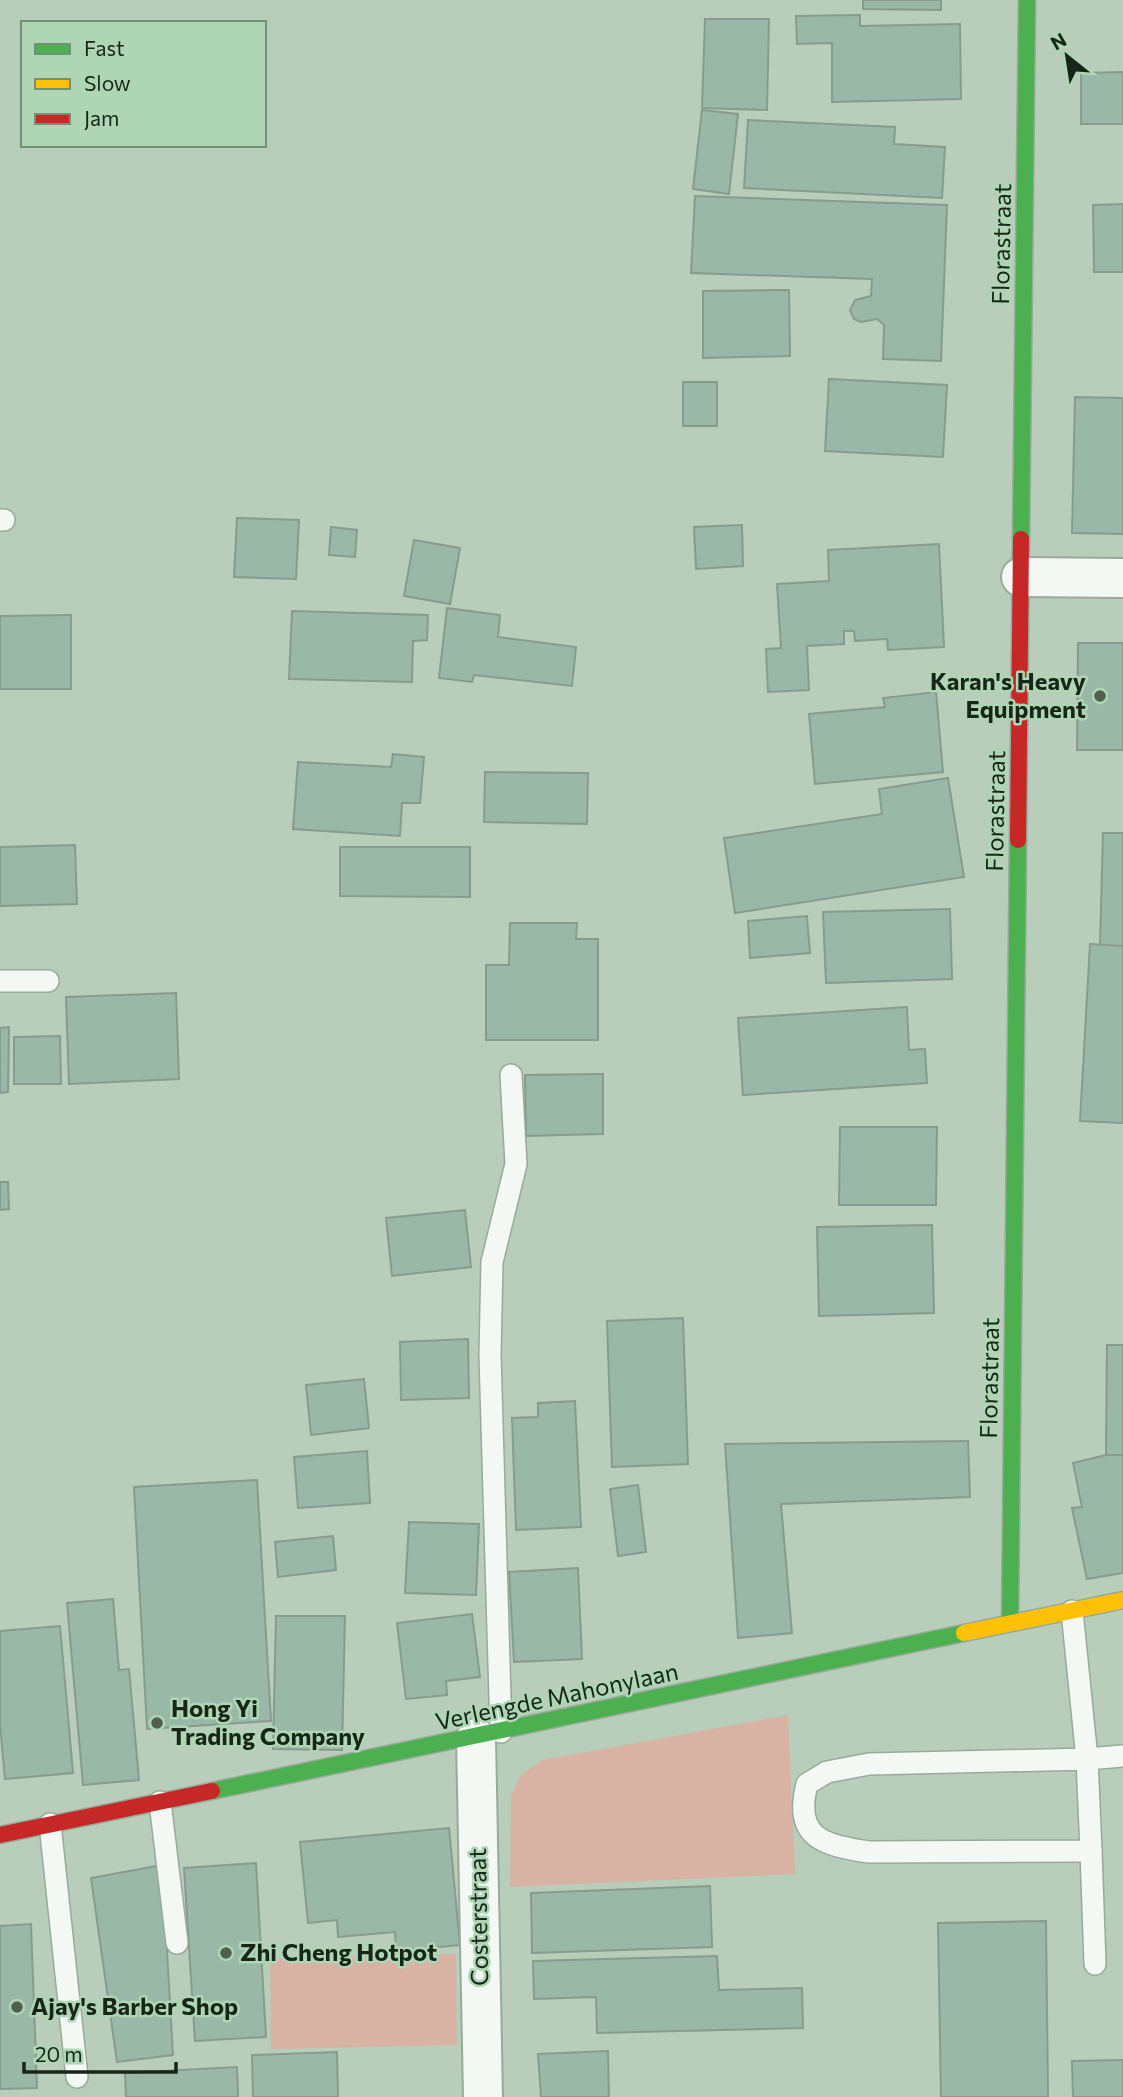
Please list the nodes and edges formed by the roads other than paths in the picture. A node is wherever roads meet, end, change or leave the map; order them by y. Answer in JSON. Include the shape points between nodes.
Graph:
{"nodes":[{"id":1,"x":1027,"y":0,"type":"edge"},
{"id":2,"x":1021,"y":577,"type":"junction"},
{"id":3,"x":1123,"y":578,"type":"edge"},
{"id":4,"x":0,"y":981,"type":"edge"},
{"id":5,"x":48,"y":981,"type":"dead end"},
{"id":6,"x":511,"y":1075,"type":"dead end"},
{"id":7,"x":1123,"y":1600,"type":"edge"},
{"id":8,"x":1072,"y":1611,"type":"junction"},
{"id":9,"x":1010,"y":1623,"type":"junction"},
{"id":10,"x":488,"y":1735,"type":"junction"},
{"id":11,"x":1123,"y":1756,"type":"edge"},
{"id":12,"x":1087,"y":1759,"type":"junction"},
{"id":13,"x":160,"y":1802,"type":"junction"},
{"id":14,"x":50,"y":1824,"type":"junction"},
{"id":15,"x":0,"y":1835,"type":"edge"},
{"id":16,"x":1091,"y":1851,"type":"junction"},
{"id":17,"x":177,"y":1943,"type":"dead end"},
{"id":18,"x":1095,"y":1964,"type":"dead end"},
{"id":19,"x":77,"y":2077,"type":"dead end"},
{"id":20,"x":483,"y":2097,"type":"edge"}],
"edges":[{"from":1,"to":2,"type":"street","name":"Florastraat"},
{"from":2,"to":3,"type":"street"},
{"from":2,"to":9,"type":"street","name":"Florastraat"},
{"from":4,"to":5,"type":"lane"},
{"from":6,"to":10,"type":"lane","via":[[516,1164],[492,1262]]},
{"from":7,"to":8,"type":"street","name":"Verlengde Mahonylaan"},
{"from":8,"to":9,"type":"street","name":"Verlengde Mahonylaan"},
{"from":8,"to":12,"type":"lane"},
{"from":9,"to":10,"type":"street","name":"Verlengde Mahonylaan"},
{"from":10,"to":13,"type":"street","name":"Verlengde Mahonylaan"},
{"from":10,"to":20,"type":"street","name":"Costerstraat"},
{"from":11,"to":12,"type":"lane"},
{"from":12,"to":16,"type":"lane"},
{"from":12,"to":16,"type":"lane","via":[[869,1764],[827,1772],[807,1784],[803,1801],[805,1821],[814,1838],[835,1847],[869,1852]]},
{"from":13,"to":14,"type":"street","name":"Verlengde Mahonylaan"},
{"from":13,"to":17,"type":"lane"},
{"from":14,"to":15,"type":"street","name":"Verlengde Mahonylaan"},
{"from":14,"to":19,"type":"lane"},
{"from":16,"to":18,"type":"lane"}]}
